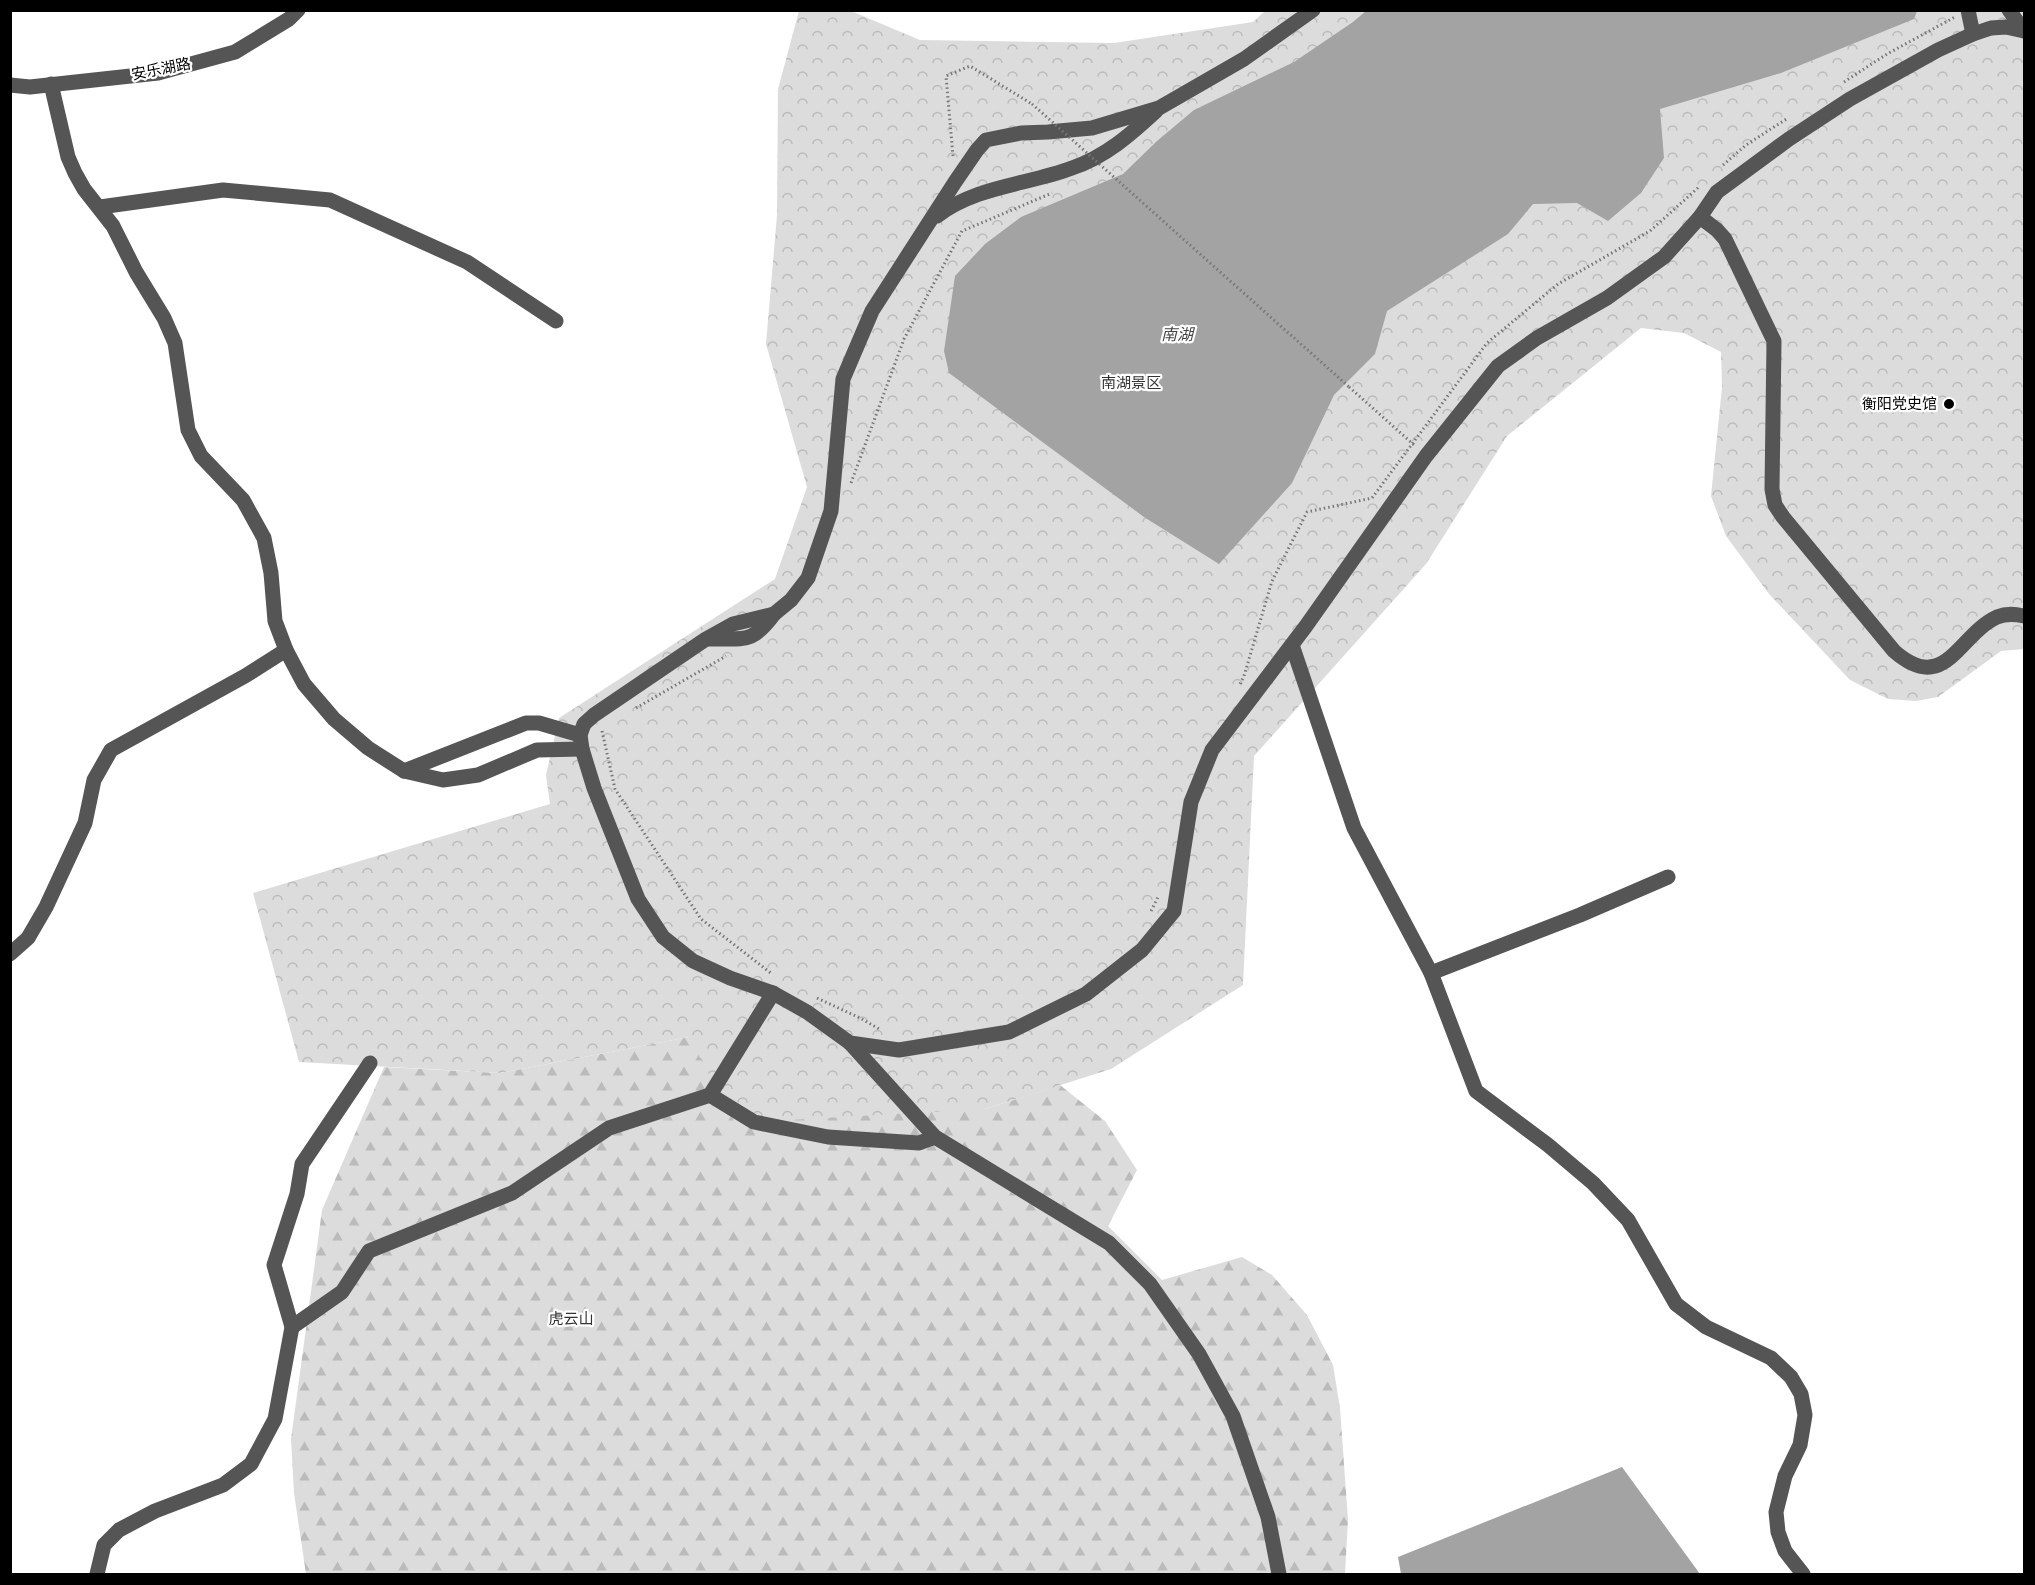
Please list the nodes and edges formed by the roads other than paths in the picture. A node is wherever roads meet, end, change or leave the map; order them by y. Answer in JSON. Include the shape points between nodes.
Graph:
{"nodes":[{"id":1,"x":298,"y":10,"type":"edge"},
{"id":2,"x":1313,"y":10,"type":"edge"},
{"id":3,"x":2009,"y":10,"type":"edge"},
{"id":4,"x":1962,"y":13,"type":"edge"},
{"id":5,"x":2024,"y":31,"type":"edge"},
{"id":6,"x":1972,"y":34,"type":"junction"},
{"id":7,"x":51,"y":84,"type":"junction"},
{"id":8,"x":10,"y":85,"type":"edge"},
{"id":9,"x":1159,"y":108,"type":"junction"},
{"id":10,"x":100,"y":207,"type":"junction"},
{"id":11,"x":1700,"y":217,"type":"junction"},
{"id":12,"x":930,"y":221,"type":"junction"},
{"id":13,"x":556,"y":321,"type":"dead end"},
{"id":14,"x":2025,"y":616,"type":"edge"},
{"id":15,"x":1292,"y":645,"type":"junction"},
{"id":16,"x":286,"y":650,"type":"junction"},
{"id":17,"x":581,"y":742,"type":"junction"},
{"id":18,"x":404,"y":771,"type":"junction"},
{"id":19,"x":1668,"y":877,"type":"dead end"},
{"id":20,"x":11,"y":952,"type":"edge"},
{"id":21,"x":1431,"y":974,"type":"junction"},
{"id":22,"x":776,"y":986,"type":"junction"},
{"id":23,"x":850,"y":1043,"type":"junction"},
{"id":24,"x":370,"y":1063,"type":"dead end"},
{"id":25,"x":710,"y":1095,"type":"junction"},
{"id":26,"x":935,"y":1137,"type":"junction"},
{"id":27,"x":292,"y":1327,"type":"junction"},
{"id":28,"x":97,"y":1575,"type":"edge"},
{"id":29,"x":1279,"y":1575,"type":"edge"},
{"id":30,"x":1803,"y":1575,"type":"edge"}],
"edges":[{"from":1,"to":7,"type":"street","name":"安乐湖路","via":[[235,52],[158,73]]},
{"from":2,"to":9,"type":"street","via":[[1244,59]]},
{"from":3,"to":5,"type":"street"},
{"from":4,"to":6,"type":"street"},
{"from":5,"to":6,"type":"street","via":[[1998,27]]},
{"from":6,"to":11,"type":"street","via":[[1850,99],[1789,139],[1717,192]]},
{"from":7,"to":8,"type":"street","name":"安乐湖路"},
{"from":7,"to":10,"type":"street","via":[[68,157],[84,189]]},
{"from":9,"to":12,"type":"street","via":[[1105,153],[1072,168],[959,202]]},
{"from":9,"to":12,"type":"street","via":[[1092,128],[1021,133],[987,140]]},
{"from":10,"to":13,"type":"street","via":[[223,189],[330,200],[467,262]]},
{"from":10,"to":16,"type":"street","via":[[175,343],[188,430],[196,448],[243,500],[264,538],[275,621]]},
{"from":11,"to":14,"type":"street","via":[[1725,239],[1774,341],[1772,489],[1775,505],[1783,517],[1894,651],[1916,666],[1929,667],[1953,657],[1996,617],[2009,613]]},
{"from":11,"to":15,"type":"street","via":[[1664,258],[1498,366],[1426,456]]},
{"from":12,"to":17,"type":"street","via":[[872,310],[843,379],[831,511],[808,578],[774,614],[733,624],[706,639],[594,715],[584,724]]},
{"from":15,"to":21,"type":"street","via":[[1354,828]]},
{"from":15,"to":23,"type":"street","via":[[1212,750],[1191,802],[1174,911],[1142,950],[1086,994],[1009,1032],[899,1050]]},
{"from":16,"to":18,"type":"street","via":[[304,684],[334,719],[368,748]]},
{"from":16,"to":20,"type":"street","via":[[111,750],[94,780],[84,823],[46,907],[28,938]]},
{"from":17,"to":18,"type":"street","via":[[537,750],[478,775],[443,780]]},
{"from":17,"to":18,"type":"street","via":[[539,723],[526,723]]},
{"from":17,"to":22,"type":"street","via":[[594,788],[638,898],[663,937],[693,961],[730,978]]},
{"from":19,"to":21,"type":"street"},
{"from":21,"to":30,"type":"street","via":[[1476,1090],[1593,1183],[1628,1220],[1676,1304],[1706,1327],[1772,1358],[1802,1394],[1805,1414],[1800,1445],[1785,1476],[1776,1512],[1785,1551]]},
{"from":22,"to":23,"type":"street"},
{"from":22,"to":25,"type":"street"},
{"from":23,"to":26,"type":"street"},
{"from":24,"to":27,"type":"street","via":[[302,1164],[297,1194],[274,1265]]},
{"from":25,"to":26,"type":"street","via":[[754,1122],[828,1137],[919,1143]]},
{"from":25,"to":27,"type":"street","via":[[609,1128],[512,1193],[369,1251],[342,1292]]},
{"from":26,"to":29,"type":"street","via":[[1109,1243],[1150,1284],[1199,1354],[1233,1416],[1268,1517]]},
{"from":27,"to":28,"type":"street","via":[[275,1419],[251,1464],[223,1485],[155,1510],[119,1530],[104,1545]]}]}
